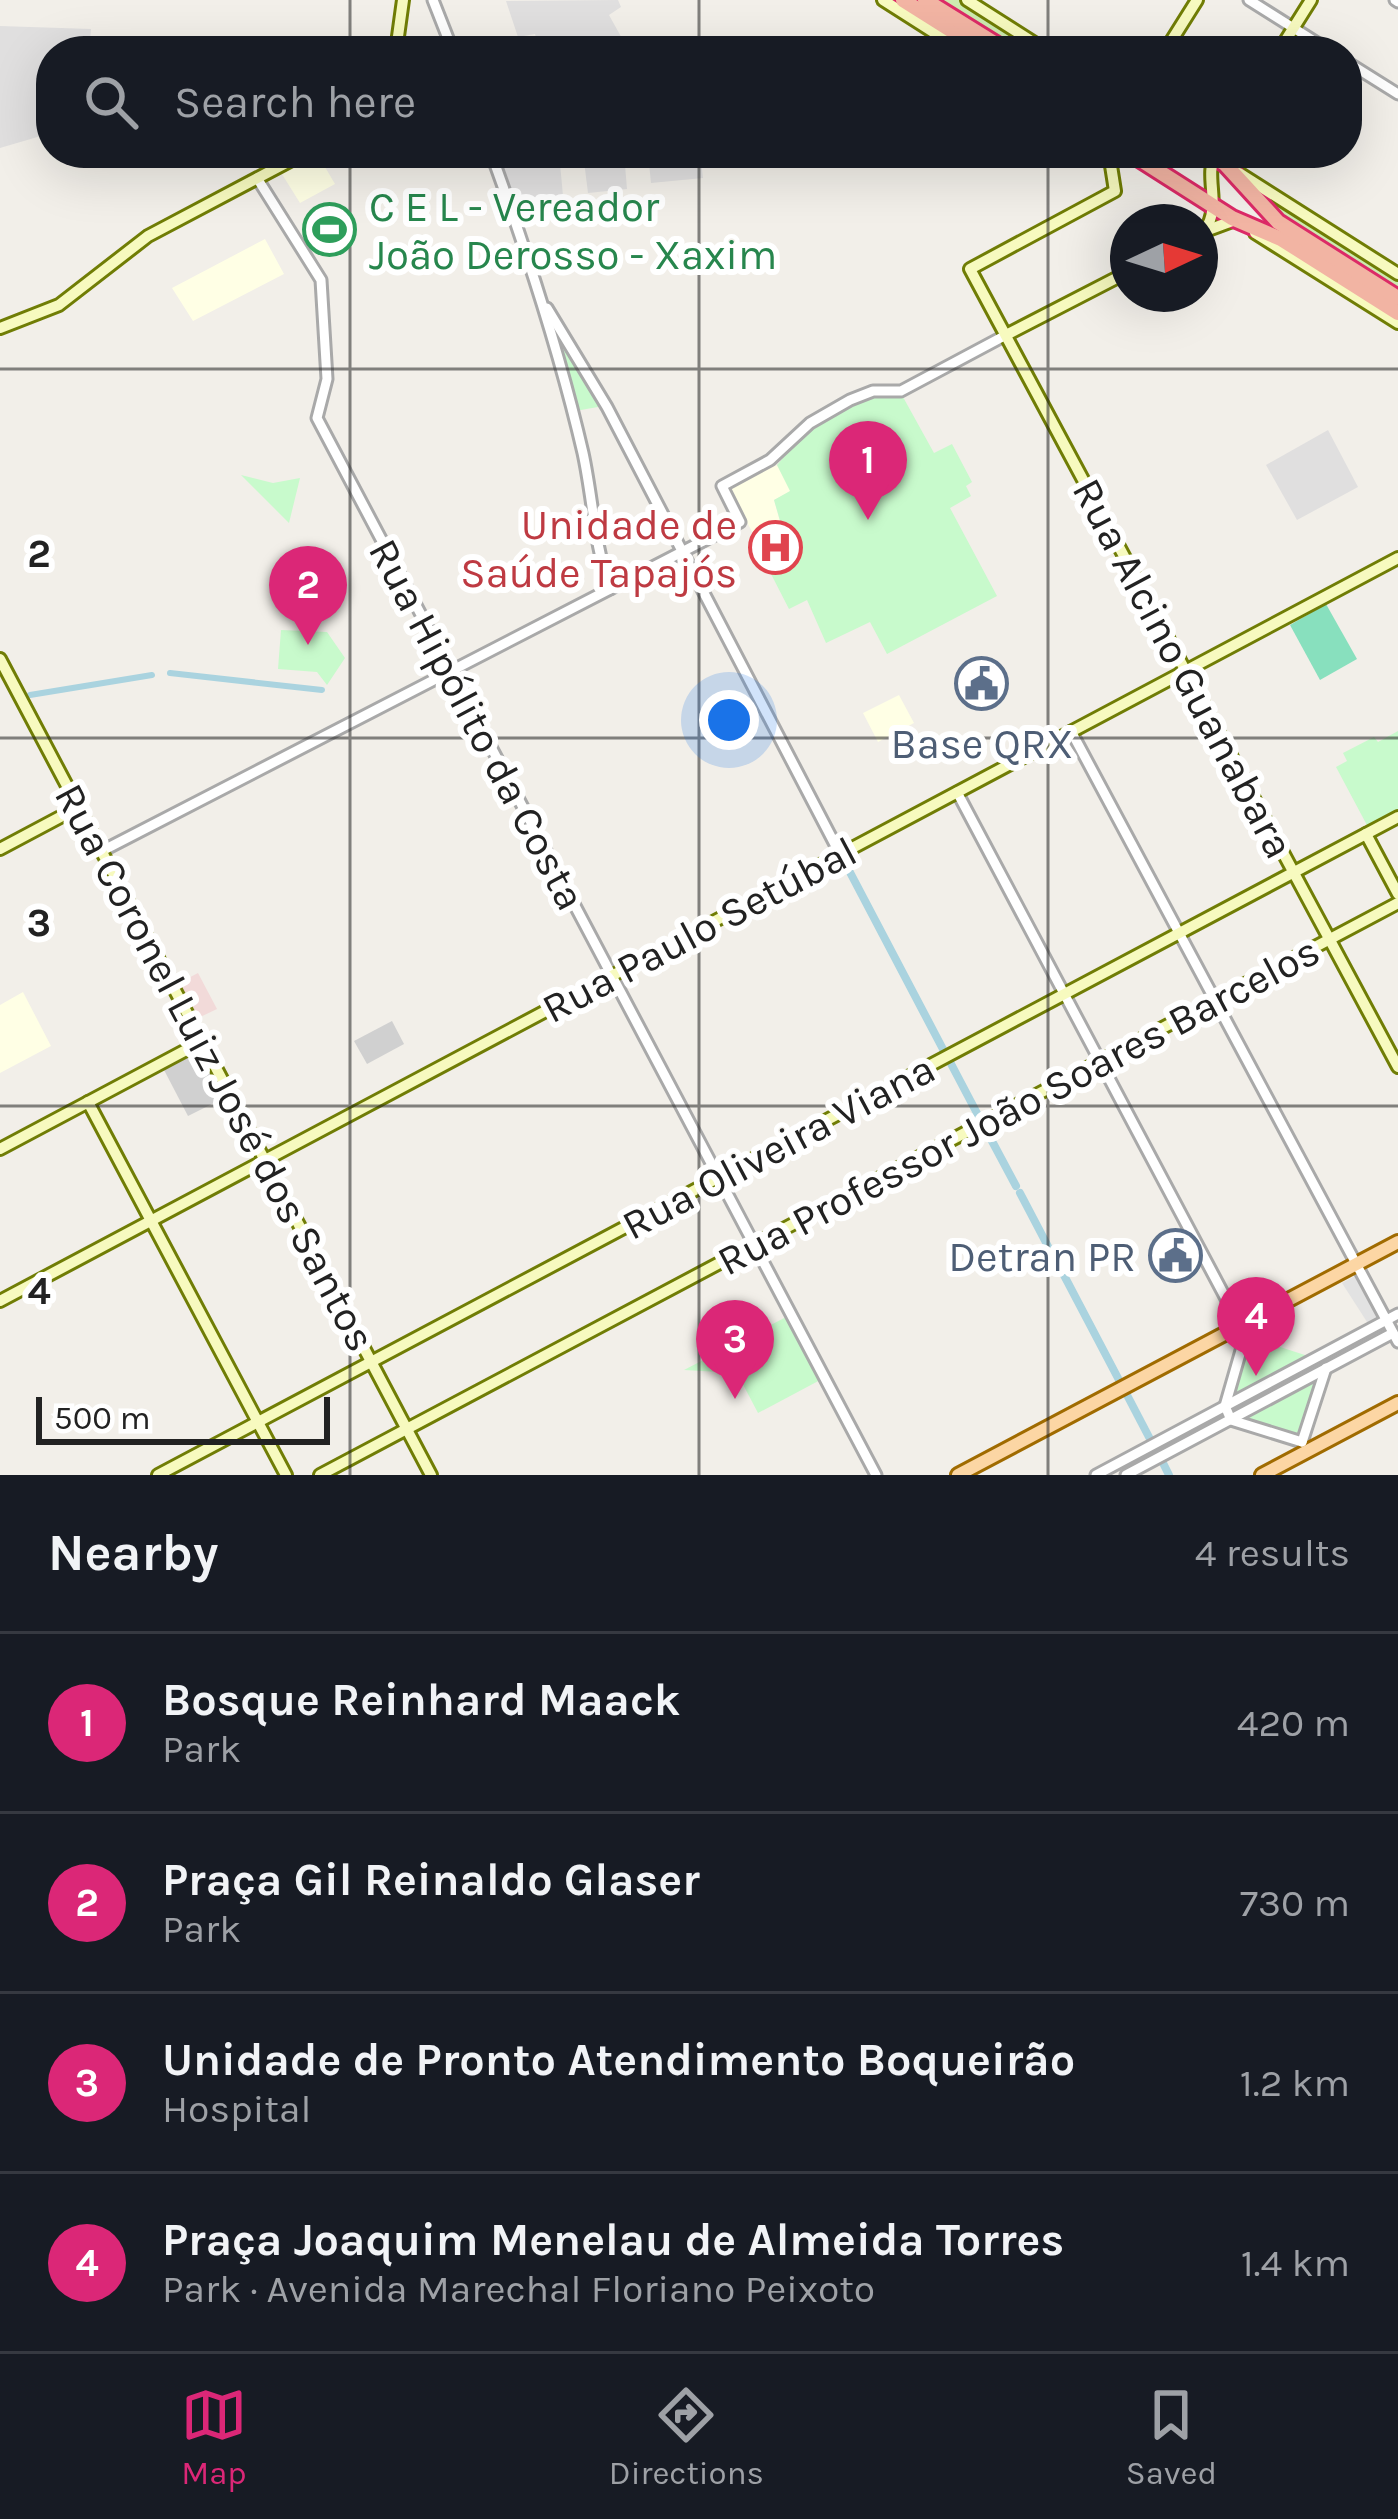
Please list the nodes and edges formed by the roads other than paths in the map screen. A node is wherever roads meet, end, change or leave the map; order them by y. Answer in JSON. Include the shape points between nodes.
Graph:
{"nodes":[{"id":1,"x":403,"y":0,"type":"edge"},
{"id":2,"x":430,"y":0,"type":"edge"},
{"id":3,"x":883,"y":0,"type":"edge"},
{"id":4,"x":904,"y":0,"type":"edge"},
{"id":5,"x":925,"y":0,"type":"edge"},
{"id":6,"x":967,"y":0,"type":"edge"},
{"id":7,"x":1197,"y":0,"type":"edge"},
{"id":8,"x":1249,"y":0,"type":"edge"},
{"id":9,"x":1311,"y":0,"type":"edge"},
{"id":10,"x":1293,"y":28,"type":"junction"},
{"id":11,"x":398,"y":36,"type":"edge"},
{"id":12,"x":448,"y":36,"type":"edge"},
{"id":13,"x":939,"y":36,"type":"edge"},
{"id":14,"x":960,"y":36,"type":"edge"},
{"id":15,"x":983,"y":36,"type":"edge"},
{"id":16,"x":1023,"y":36,"type":"edge"},
{"id":17,"x":1174,"y":36,"type":"edge"},
{"id":18,"x":1288,"y":36,"type":"edge"},
{"id":19,"x":1306,"y":36,"type":"edge"},
{"id":20,"x":1362,"y":71,"type":"edge"},
{"id":21,"x":1398,"y":94,"type":"edge"},
{"id":22,"x":276,"y":168,"type":"edge"},
{"id":23,"x":496,"y":168,"type":"edge"},
{"id":24,"x":1111,"y":168,"type":"edge"},
{"id":25,"x":1154,"y":168,"type":"edge"},
{"id":26,"x":1212,"y":168,"type":"edge"},
{"id":27,"x":1226,"y":168,"type":"edge"},
{"id":28,"x":1232,"y":168,"type":"edge"},
{"id":29,"x":257,"y":178,"type":"junction"},
{"id":30,"x":1212,"y":204,"type":"edge"},
{"id":31,"x":1214,"y":204,"type":"edge"},
{"id":32,"x":1218,"y":208,"type":"edge"},
{"id":33,"x":1232,"y":218,"type":"junction"},
{"id":34,"x":1218,"y":225,"type":"edge"},
{"id":35,"x":1398,"y":274,"type":"edge"},
{"id":36,"x":1110,"y":281,"type":"edge"},
{"id":37,"x":1398,"y":298,"type":"edge"},
{"id":38,"x":1398,"y":313,"type":"edge"},
{"id":39,"x":1398,"y":323,"type":"edge"},
{"id":40,"x":0,"y":328,"type":"edge"},
{"id":41,"x":1006,"y":335,"type":"junction"},
{"id":42,"x":562,"y":343,"type":"junction"},
{"id":43,"x":682,"y":551,"type":"junction"},
{"id":44,"x":1398,"y":558,"type":"edge"},
{"id":45,"x":610,"y":589,"type":"junction"},
{"id":46,"x":0,"y":659,"type":"edge"},
{"id":47,"x":1185,"y":670,"type":"junction"},
{"id":48,"x":450,"y":671,"type":"junction"},
{"id":49,"x":1071,"y":731,"type":"junction"},
{"id":50,"x":957,"y":792,"type":"junction"},
{"id":51,"x":79,"y":807,"type":"junction"},
{"id":52,"x":1398,"y":817,"type":"edge"},
{"id":53,"x":1366,"y":834,"type":"junction"},
{"id":54,"x":0,"y":849,"type":"edge"},
{"id":55,"x":102,"y":851,"type":"junction"},
{"id":56,"x":840,"y":854,"type":"junction"},
{"id":57,"x":1294,"y":872,"type":"junction"},
{"id":58,"x":1398,"y":894,"type":"edge"},
{"id":59,"x":1398,"y":903,"type":"edge"},
{"id":60,"x":1179,"y":933,"type":"junction"},
{"id":61,"x":1330,"y":940,"type":"junction"},
{"id":62,"x":611,"y":976,"type":"junction"},
{"id":63,"x":1064,"y":994,"type":"junction"},
{"id":64,"x":1215,"y":1000,"type":"junction"},
{"id":65,"x":202,"y":1041,"type":"junction"},
{"id":66,"x":1100,"y":1061,"type":"junction"},
{"id":67,"x":1398,"y":1067,"type":"edge"},
{"id":68,"x":88,"y":1102,"type":"junction"},
{"id":69,"x":0,"y":1149,"type":"edge"},
{"id":70,"x":266,"y":1160,"type":"junction"},
{"id":71,"x":718,"y":1177,"type":"junction"},
{"id":72,"x":151,"y":1221,"type":"junction"},
{"id":73,"x":1398,"y":1242,"type":"edge"},
{"id":74,"x":754,"y":1245,"type":"junction"},
{"id":75,"x":1356,"y":1264,"type":"junction"},
{"id":76,"x":0,"y":1301,"type":"edge"},
{"id":77,"x":1398,"y":1314,"type":"edge"},
{"id":78,"x":1386,"y":1321,"type":"junction"},
{"id":79,"x":1244,"y":1329,"type":"junction"},
{"id":80,"x":1395,"y":1338,"type":"edge"},
{"id":81,"x":372,"y":1361,"type":"junction"},
{"id":82,"x":1326,"y":1368,"type":"junction"},
{"id":83,"x":1398,"y":1403,"type":"edge"},
{"id":84,"x":1228,"y":1413,"type":"junction"},
{"id":85,"x":258,"y":1422,"type":"junction"},
{"id":86,"x":406,"y":1429,"type":"junction"},
{"id":87,"x":1305,"y":1446,"type":"junction"},
{"id":88,"x":158,"y":1475,"type":"edge"},
{"id":89,"x":286,"y":1475,"type":"edge"},
{"id":90,"x":320,"y":1475,"type":"edge"},
{"id":91,"x":431,"y":1475,"type":"edge"},
{"id":92,"x":876,"y":1475,"type":"edge"},
{"id":93,"x":958,"y":1475,"type":"edge"},
{"id":94,"x":1096,"y":1475,"type":"edge"},
{"id":95,"x":1126,"y":1475,"type":"edge"},
{"id":96,"x":1262,"y":1475,"type":"edge"}],
"edges":[{"from":1,"to":11,"type":"main road"},
{"from":2,"to":12,"type":"street"},
{"from":3,"to":13,"type":"main road"},
{"from":4,"to":14,"type":"highway"},
{"from":5,"to":15,"type":"highway"},
{"from":6,"to":16,"type":"main road"},
{"from":7,"to":17,"type":"main road"},
{"from":8,"to":10,"type":"street"},
{"from":9,"to":10,"type":"main road"},
{"from":10,"to":18,"type":"main road"},
{"from":10,"to":19,"type":"street"},
{"from":20,"to":21,"type":"street"},
{"from":22,"to":29,"type":"main road"},
{"from":23,"to":42,"type":"street"},
{"from":24,"to":41,"type":"main road","name":"Rua Alcino Guanabara","via":[[1115,191],[970,269]]},
{"from":25,"to":30,"type":"highway"},
{"from":26,"to":31,"type":"main road"},
{"from":27,"to":37,"type":"highway","via":[[1278,221]]},
{"from":28,"to":35,"type":"main road"},
{"from":29,"to":40,"type":"main road","via":[[135,244],[59,305]]},
{"from":29,"to":48,"type":"street","name":"Rua Hipólito da Costa","via":[[321,280],[327,379],[317,418]]},
{"from":32,"to":33,"type":"highway"},
{"from":33,"to":34,"type":"main road"},
{"from":33,"to":38,"type":"highway","via":[[1281,239]]},
{"from":33,"to":39,"type":"main road"},
{"from":36,"to":41,"type":"main road"},
{"from":41,"to":43,"type":"street","via":[[901,391],[868,392],[810,423],[770,460],[722,486],[740,521]]},
{"from":41,"to":47,"type":"main road","name":"Rua Alcino Guanabara"},
{"from":42,"to":43,"type":"street","via":[[607,407]]},
{"from":42,"to":45,"type":"street"},
{"from":43,"to":45,"type":"street"},
{"from":43,"to":56,"type":"street"},
{"from":44,"to":47,"type":"main road","name":"Rua Paulo Setúbal"},
{"from":45,"to":48,"type":"street"},
{"from":46,"to":51,"type":"main road","name":"Rua Coronel Luiz José dos Santos"},
{"from":47,"to":49,"type":"main road","name":"Rua Paulo Setúbal"},
{"from":47,"to":57,"type":"main road","name":"Rua Alcino Guanabara"},
{"from":48,"to":55,"type":"street"},
{"from":48,"to":62,"type":"street","name":"Rua Hipólito da Costa"},
{"from":49,"to":50,"type":"main road","name":"Rua Paulo Setúbal"},
{"from":49,"to":60,"type":"street"},
{"from":50,"to":56,"type":"main road","name":"Rua Paulo Setúbal"},
{"from":50,"to":63,"type":"street"},
{"from":51,"to":54,"type":"main road"},
{"from":51,"to":55,"type":"main road","name":"Rua Coronel Luiz José dos Santos"},
{"from":52,"to":53,"type":"main road","name":"Rua Oliveira Viana"},
{"from":53,"to":57,"type":"main road","name":"Rua Oliveira Viana"},
{"from":53,"to":58,"type":"main road"},
{"from":55,"to":65,"type":"main road","name":"Rua Coronel Luiz José dos Santos"},
{"from":56,"to":62,"type":"main road","name":"Rua Paulo Setúbal"},
{"from":57,"to":60,"type":"main road","name":"Rua Oliveira Viana"},
{"from":57,"to":61,"type":"main road","name":"Rua Alcino Guanabara"},
{"from":59,"to":61,"type":"main road","name":"Rua Professor João Soares Barcelos"},
{"from":60,"to":63,"type":"main road","name":"Rua Oliveira Viana"},
{"from":60,"to":64,"type":"street"},
{"from":61,"to":64,"type":"main road","name":"Rua Professor João Soares Barcelos"},
{"from":61,"to":67,"type":"main road","name":"Rua Alcino Guanabara"},
{"from":62,"to":70,"type":"main road","name":"Rua Paulo Setúbal"},
{"from":62,"to":71,"type":"street","name":"Rua Hipólito da Costa"},
{"from":63,"to":66,"type":"street"},
{"from":63,"to":71,"type":"main road","name":"Rua Oliveira Viana"},
{"from":64,"to":66,"type":"main road","name":"Rua Professor João Soares Barcelos"},
{"from":64,"to":75,"type":"street"},
{"from":65,"to":68,"type":"main road"},
{"from":65,"to":70,"type":"main road","name":"Rua Coronel Luiz José dos Santos"},
{"from":66,"to":74,"type":"main road","name":"Rua Professor João Soares Barcelos"},
{"from":66,"to":79,"type":"street"},
{"from":68,"to":69,"type":"main road"},
{"from":68,"to":72,"type":"main road"},
{"from":70,"to":72,"type":"main road","name":"Rua Paulo Setúbal"},
{"from":70,"to":81,"type":"main road","name":"Rua Coronel Luiz José dos Santos"},
{"from":71,"to":74,"type":"street","name":"Rua Hipólito da Costa"},
{"from":71,"to":81,"type":"main road","name":"Rua Oliveira Viana"},
{"from":72,"to":76,"type":"main road","name":"Rua Paulo Setúbal"},
{"from":72,"to":85,"type":"main road"},
{"from":73,"to":75,"type":"main road"},
{"from":74,"to":86,"type":"main road","name":"Rua Professor João Soares Barcelos"},
{"from":74,"to":92,"type":"street","name":"Rua Hipólito da Costa"},
{"from":75,"to":78,"type":"street"},
{"from":75,"to":79,"type":"main road"},
{"from":77,"to":78,"type":"street"},
{"from":78,"to":80,"type":"street"},
{"from":78,"to":84,"type":"street"},
{"from":79,"to":84,"type":"street"},
{"from":79,"to":93,"type":"main road"},
{"from":80,"to":82,"type":"street"},
{"from":81,"to":85,"type":"main road","name":"Rua Oliveira Viana"},
{"from":81,"to":86,"type":"main road","name":"Rua Coronel Luiz José dos Santos"},
{"from":82,"to":84,"type":"street"},
{"from":82,"to":87,"type":"street"},
{"from":83,"to":87,"type":"main road"},
{"from":84,"to":87,"type":"street"},
{"from":84,"to":94,"type":"street"},
{"from":84,"to":95,"type":"street"},
{"from":85,"to":88,"type":"main road","name":"Rua Oliveira Viana"},
{"from":85,"to":89,"type":"main road"},
{"from":86,"to":90,"type":"main road","name":"Rua Professor João Soares Barcelos"},
{"from":86,"to":91,"type":"main road","name":"Rua Coronel Luiz José dos Santos"},
{"from":87,"to":96,"type":"main road"}]}
